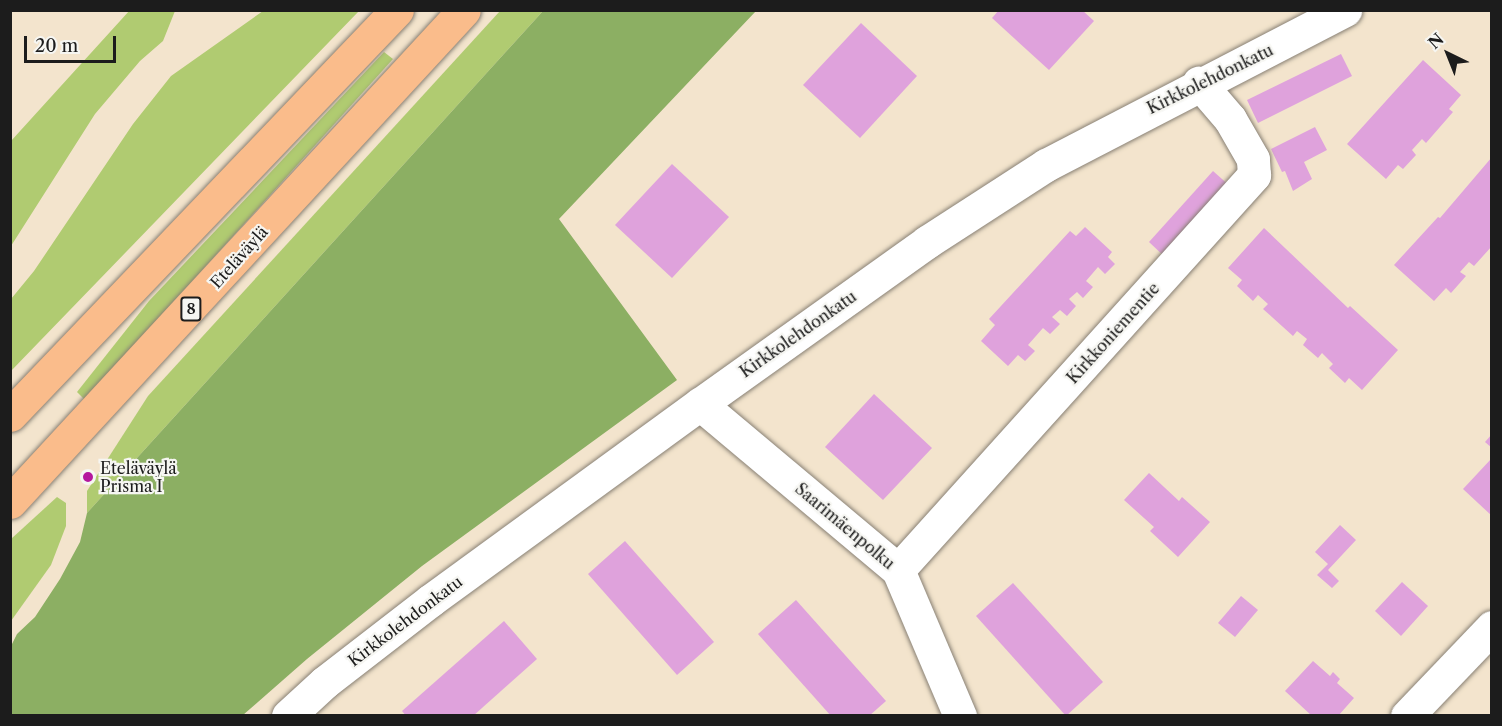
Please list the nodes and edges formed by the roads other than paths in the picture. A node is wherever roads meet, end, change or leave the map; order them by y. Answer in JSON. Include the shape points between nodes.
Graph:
{"nodes":[{"id":1,"x":397,"y":10,"type":"edge"},
{"id":2,"x":464,"y":10,"type":"edge"},
{"id":3,"x":1345,"y":10,"type":"edge"},
{"id":4,"x":1199,"y":83,"type":"junction"},
{"id":5,"x":700,"y":404,"type":"junction"},
{"id":6,"x":10,"y":415,"type":"edge"},
{"id":7,"x":10,"y":502,"type":"edge"},
{"id":8,"x":898,"y":570,"type":"junction"},
{"id":9,"x":1491,"y":627,"type":"edge"},
{"id":10,"x":288,"y":716,"type":"edge"},
{"id":11,"x":960,"y":716,"type":"edge"},
{"id":12,"x":1407,"y":716,"type":"edge"}],
"edges":[{"from":1,"to":6,"type":"highway"},
{"from":2,"to":7,"type":"highway","name":"Eteläväylä","number":"8"},
{"from":3,"to":4,"type":"street","name":"Kirkkolehdonkatu"},
{"from":4,"to":5,"type":"street","name":"Kirkkolehdonkatu","via":[[1046,165],[927,242]]},
{"from":4,"to":8,"type":"street","name":"Kirkkoniementie","via":[[1230,119],[1253,159],[1254,176]]},
{"from":5,"to":8,"type":"street","name":"Saarimäenpolku"},
{"from":5,"to":10,"type":"street","name":"Kirkkolehdonkatu","via":[[423,607],[325,682]]},
{"from":8,"to":11,"type":"street","name":"Saarimäenpolku"},
{"from":9,"to":12,"type":"street"}]}
